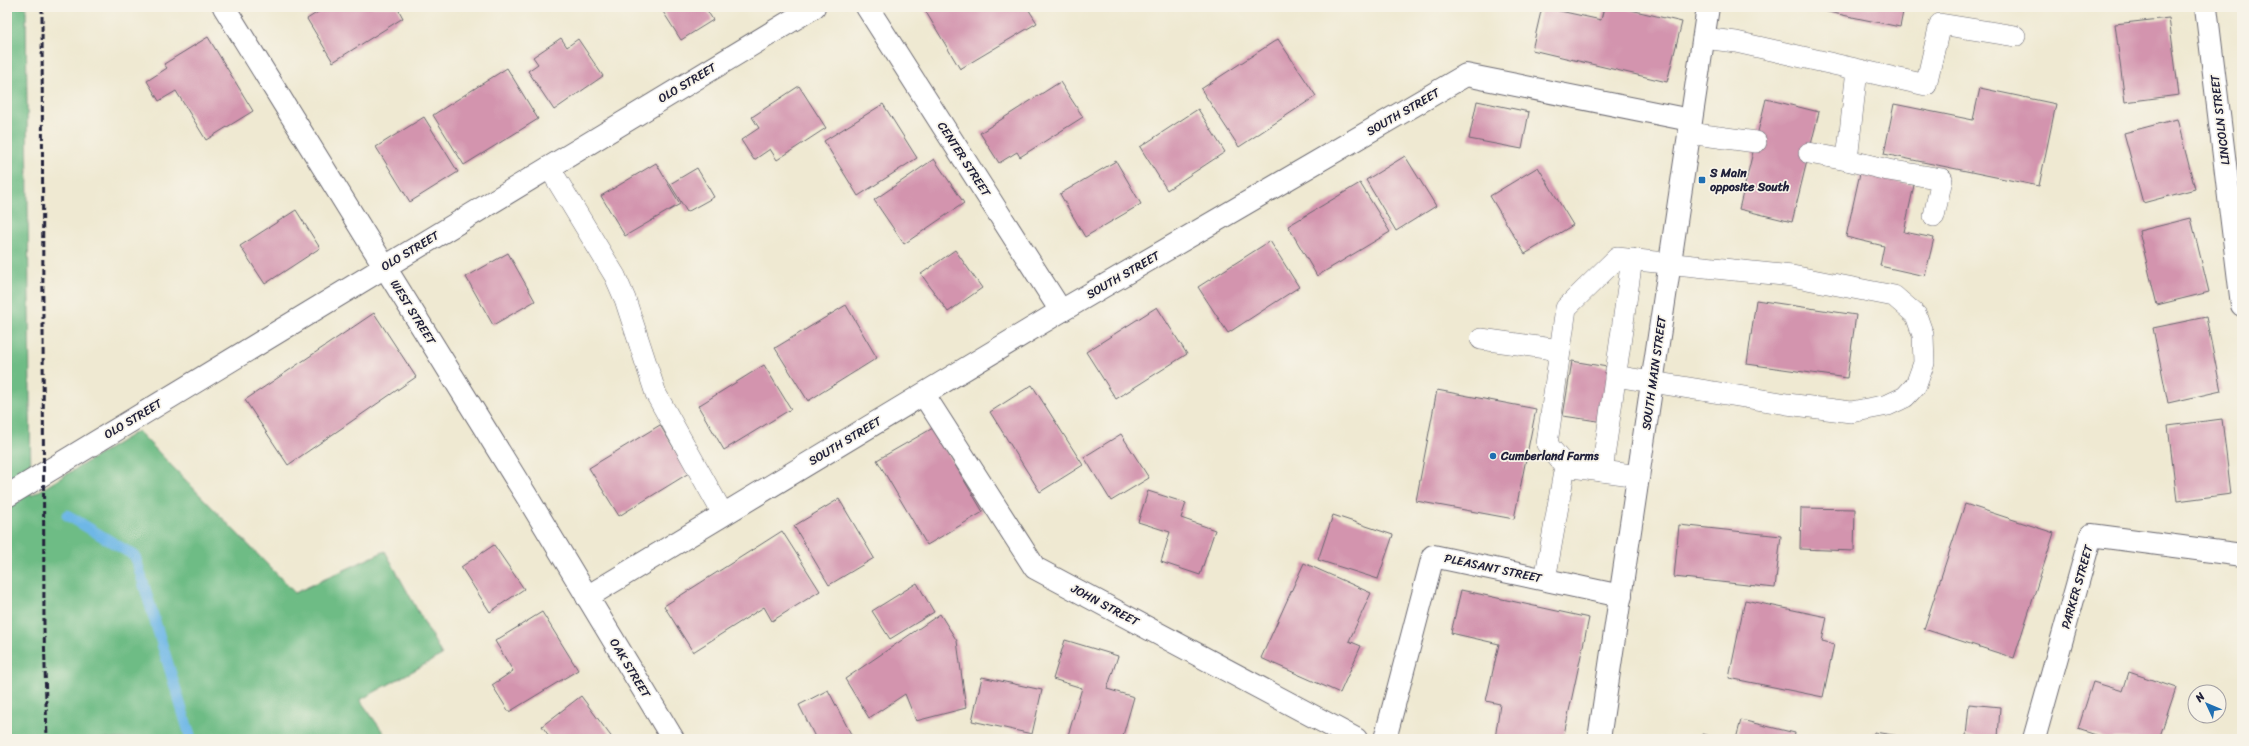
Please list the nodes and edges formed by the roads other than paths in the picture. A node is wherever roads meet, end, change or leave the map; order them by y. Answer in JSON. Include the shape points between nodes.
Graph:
{"nodes":[{"id":1,"x":224,"y":7,"type":"edge"},
{"id":2,"x":814,"y":7,"type":"edge"},
{"id":3,"x":867,"y":7,"type":"edge"},
{"id":4,"x":1708,"y":7,"type":"edge"},
{"id":5,"x":2206,"y":7,"type":"edge"},
{"id":6,"x":2015,"y":36,"type":"dead end"},
{"id":7,"x":1703,"y":38,"type":"junction"},
{"id":8,"x":1857,"y":70,"type":"junction"},
{"id":9,"x":1689,"y":127,"type":"junction"},
{"id":10,"x":1756,"y":142,"type":"dead end"},
{"id":11,"x":1809,"y":153,"type":"dead end"},
{"id":12,"x":1847,"y":160,"type":"junction"},
{"id":13,"x":549,"y":167,"type":"junction"},
{"id":14,"x":1934,"y":216,"type":"dead end"},
{"id":15,"x":1632,"y":259,"type":"junction"},
{"id":16,"x":1670,"y":263,"type":"junction"},
{"id":17,"x":385,"y":267,"type":"junction"},
{"id":18,"x":2242,"y":305,"type":"edge"},
{"id":19,"x":1061,"y":311,"type":"junction"},
{"id":20,"x":1481,"y":339,"type":"dead end"},
{"id":21,"x":1560,"y":350,"type":"junction"},
{"id":22,"x":1616,"y":376,"type":"junction"},
{"id":23,"x":1653,"y":382,"type":"junction"},
{"id":24,"x":924,"y":395,"type":"junction"},
{"id":25,"x":1565,"y":466,"type":"junction"},
{"id":26,"x":1602,"y":471,"type":"junction"},
{"id":27,"x":1639,"y":476,"type":"junction"},
{"id":28,"x":7,"y":496,"type":"edge"},
{"id":29,"x":723,"y":514,"type":"junction"},
{"id":30,"x":2242,"y":555,"type":"edge"},
{"id":31,"x":1545,"y":580,"type":"junction"},
{"id":32,"x":1620,"y":596,"type":"junction"},
{"id":33,"x":587,"y":597,"type":"junction"},
{"id":34,"x":673,"y":739,"type":"edge"},
{"id":35,"x":1356,"y":739,"type":"edge"},
{"id":36,"x":1385,"y":739,"type":"edge"},
{"id":37,"x":1600,"y":739,"type":"edge"},
{"id":38,"x":2034,"y":739,"type":"edge"}],
"edges":[{"from":1,"to":17,"type":"street","name":"WEST STREET"},
{"from":2,"to":13,"type":"street","name":"OLO STREET"},
{"from":3,"to":19,"type":"street","name":"CENTER STREET"},
{"from":4,"to":7,"type":"street","name":"SOUTH MAIN STREET"},
{"from":5,"to":18,"type":"street","name":"LINCOLN STREET"},
{"from":6,"to":8,"type":"lane","via":[[1940,24],[1926,86]]},
{"from":7,"to":8,"type":"lane","via":[[1736,42]]},
{"from":7,"to":9,"type":"street","name":"SOUTH MAIN STREET"},
{"from":8,"to":12,"type":"lane"},
{"from":9,"to":10,"type":"lane"},
{"from":9,"to":16,"type":"street","name":"SOUTH MAIN STREET"},
{"from":9,"to":19,"type":"street","name":"SOUTH STREET","via":[[1466,75]]},
{"from":11,"to":12,"type":"lane"},
{"from":12,"to":14,"type":"lane","via":[[1942,179]]},
{"from":13,"to":17,"type":"street","name":"OLO STREET"},
{"from":13,"to":29,"type":"lane","via":[[615,276],[656,394]]},
{"from":15,"to":16,"type":"lane"},
{"from":15,"to":21,"type":"lane","via":[[1617,258],[1566,308]]},
{"from":15,"to":22,"type":"lane"},
{"from":16,"to":23,"type":"street","name":"SOUTH MAIN STREET"},
{"from":16,"to":23,"type":"lane","via":[[1792,276],[1894,296],[1916,315],[1923,335],[1924,363],[1916,385],[1904,397],[1888,405],[1851,412]]},
{"from":17,"to":28,"type":"street","name":"OLO STREET"},
{"from":17,"to":33,"type":"street","name":"WEST STREET"},
{"from":19,"to":24,"type":"street","name":"SOUTH STREET"},
{"from":20,"to":21,"type":"lane"},
{"from":21,"to":25,"type":"lane","via":[[1547,444]]},
{"from":22,"to":23,"type":"lane"},
{"from":22,"to":26,"type":"lane"},
{"from":23,"to":27,"type":"street","name":"SOUTH MAIN STREET"},
{"from":24,"to":29,"type":"street","name":"SOUTH STREET"},
{"from":24,"to":35,"type":"street","name":"JOHN STREET","via":[[1035,568]]},
{"from":25,"to":26,"type":"lane"},
{"from":25,"to":31,"type":"lane"},
{"from":26,"to":27,"type":"lane"},
{"from":27,"to":32,"type":"street","name":"SOUTH MAIN STREET"},
{"from":29,"to":33,"type":"street","name":"SOUTH STREET"},
{"from":30,"to":38,"type":"street","name":"PARKER STREET","via":[[2091,535]]},
{"from":31,"to":32,"type":"street","name":"PLEASANT STREET"},
{"from":31,"to":36,"type":"street","name":"PLEASANT STREET","via":[[1433,556]]},
{"from":32,"to":37,"type":"street","name":"SOUTH MAIN STREET"},
{"from":33,"to":34,"type":"street","name":"OAK STREET"}]}
